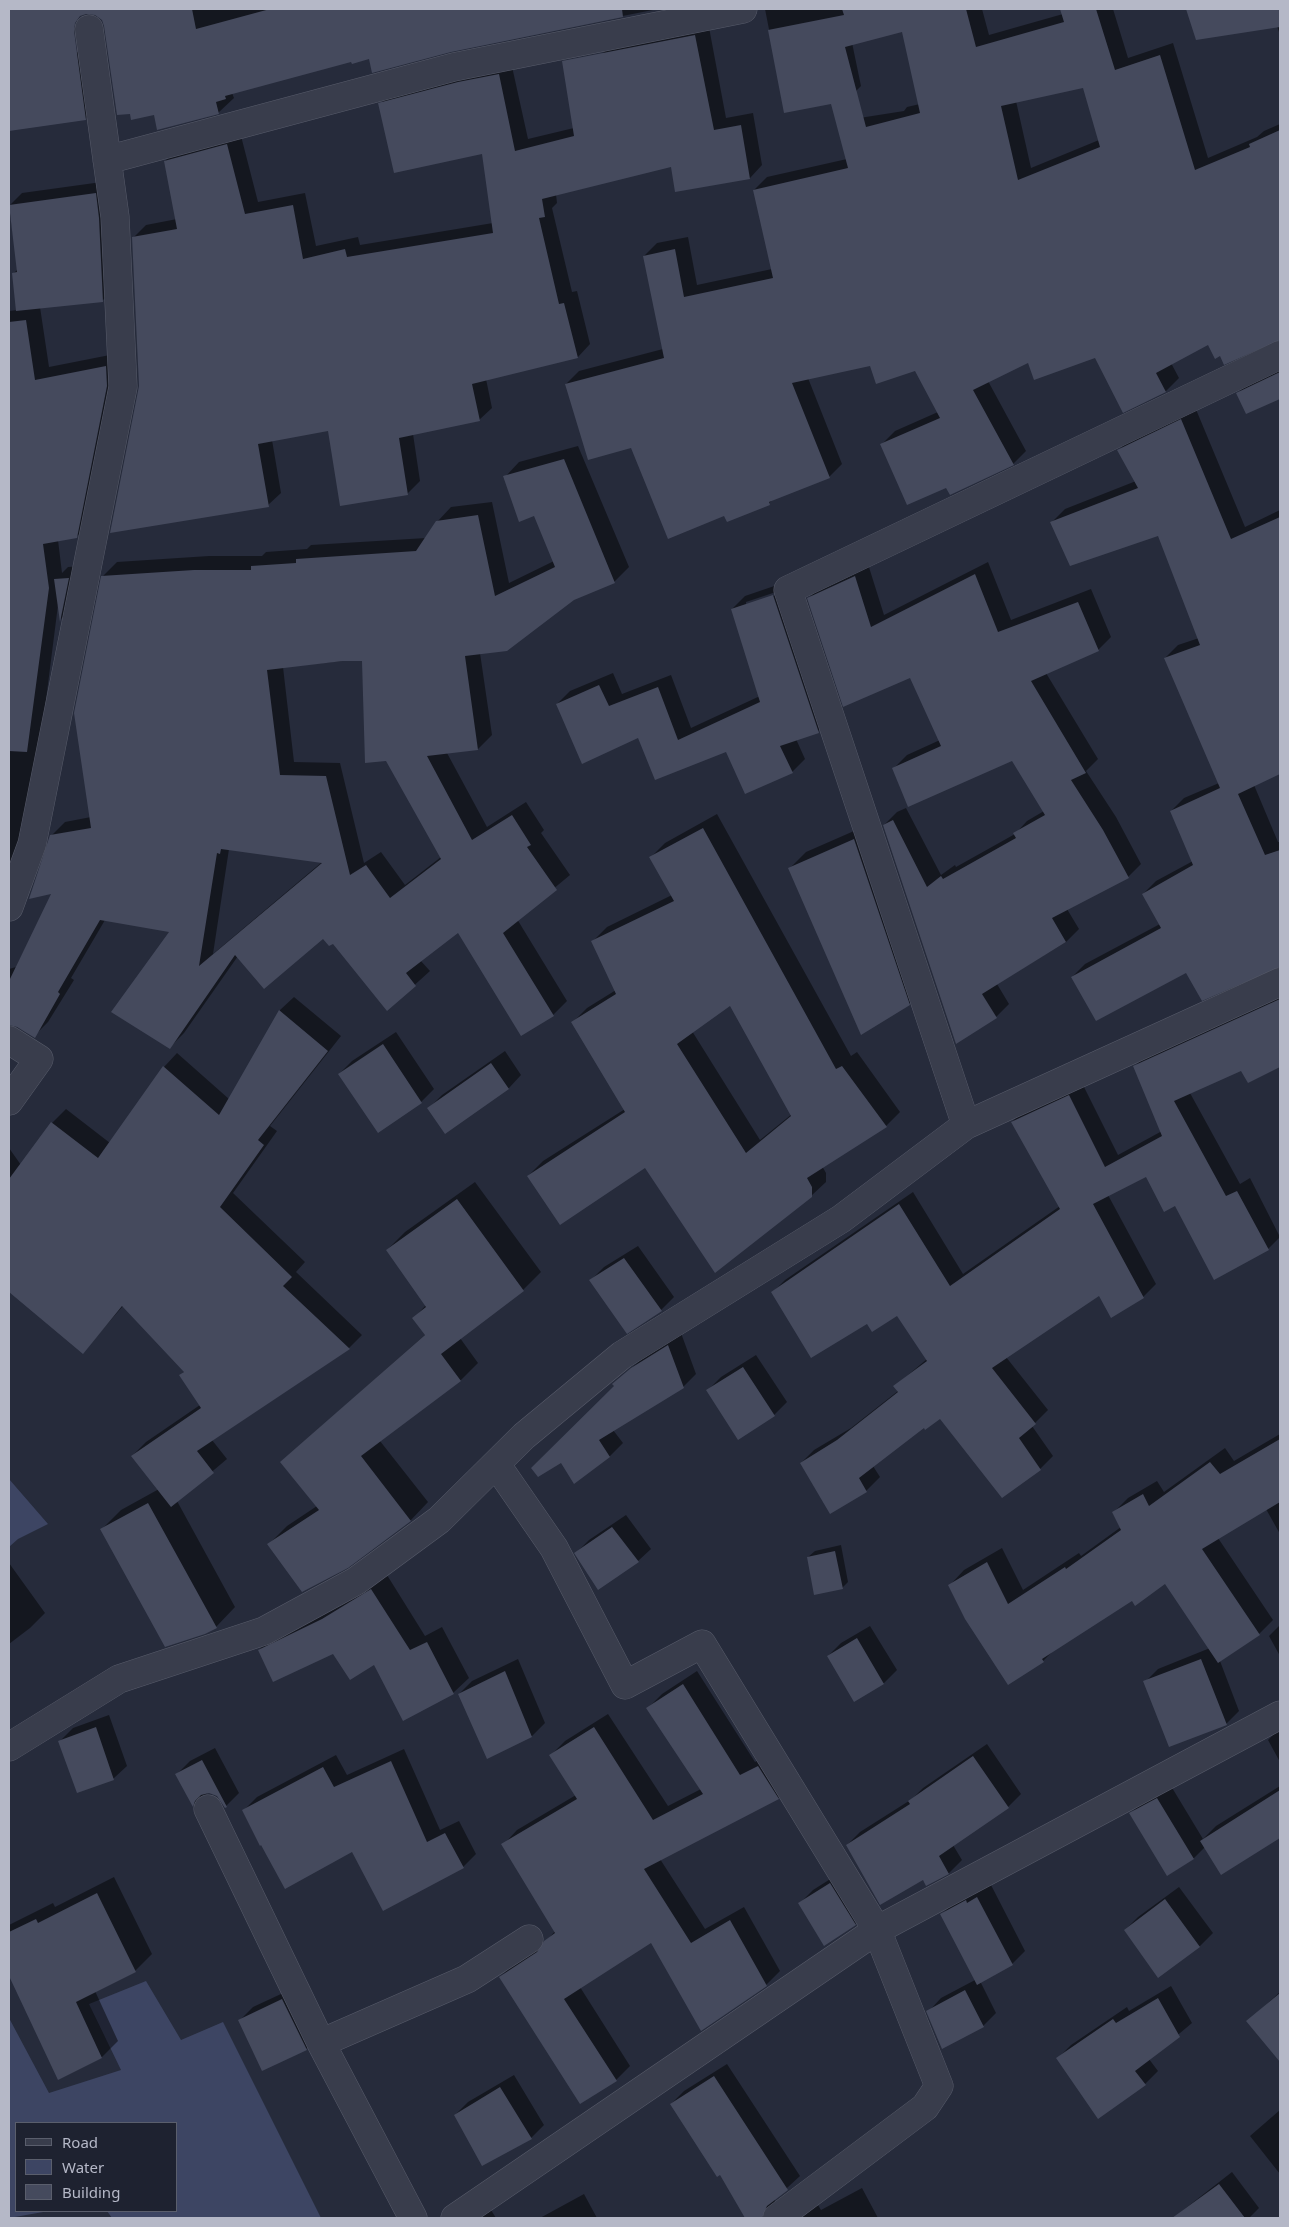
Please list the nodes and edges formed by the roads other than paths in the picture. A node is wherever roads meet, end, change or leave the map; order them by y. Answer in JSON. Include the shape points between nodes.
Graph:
{"nodes":[{"id":1,"x":743,"y":9,"type":"edge"},
{"id":2,"x":89,"y":29,"type":"dead end"},
{"id":3,"x":108,"y":160,"type":"junction"},
{"id":4,"x":1280,"y":355,"type":"edge"},
{"id":5,"x":9,"y":907,"type":"edge"},
{"id":6,"x":1280,"y":982,"type":"edge"},
{"id":7,"x":9,"y":1040,"type":"edge"},
{"id":8,"x":9,"y":1100,"type":"edge"},
{"id":9,"x":966,"y":1125,"type":"junction"},
{"id":10,"x":496,"y":1464,"type":"junction"},
{"id":11,"x":1280,"y":1715,"type":"edge"},
{"id":12,"x":9,"y":1747,"type":"edge"},
{"id":13,"x":208,"y":1809,"type":"dead end"},
{"id":14,"x":877,"y":1930,"type":"junction"},
{"id":15,"x":529,"y":1939,"type":"dead end"},
{"id":16,"x":321,"y":2043,"type":"junction"},
{"id":17,"x":413,"y":2218,"type":"edge"},
{"id":18,"x":454,"y":2218,"type":"edge"},
{"id":19,"x":777,"y":2218,"type":"edge"}],
"edges":[{"from":1,"to":3,"type":"street","via":[[454,67]]},
{"from":2,"to":3,"type":"street"},
{"from":3,"to":5,"type":"street","via":[[115,217],[123,387],[32,844]]},
{"from":4,"to":9,"type":"street","via":[[788,590]]},
{"from":6,"to":9,"type":"street"},
{"from":7,"to":8,"type":"street","via":[[39,1059]]},
{"from":9,"to":10,"type":"street","via":[[841,1219],[622,1355],[524,1436]]},
{"from":10,"to":12,"type":"street","via":[[439,1520],[356,1581],[264,1631],[119,1679]]},
{"from":10,"to":14,"type":"street","via":[[554,1548],[625,1686],[702,1644]]},
{"from":11,"to":14,"type":"street"},
{"from":13,"to":16,"type":"street"},
{"from":14,"to":18,"type":"street"},
{"from":14,"to":19,"type":"street","via":[[939,2086],[925,2107]]},
{"from":15,"to":16,"type":"street","via":[[467,1979]]},
{"from":16,"to":17,"type":"street"}]}
